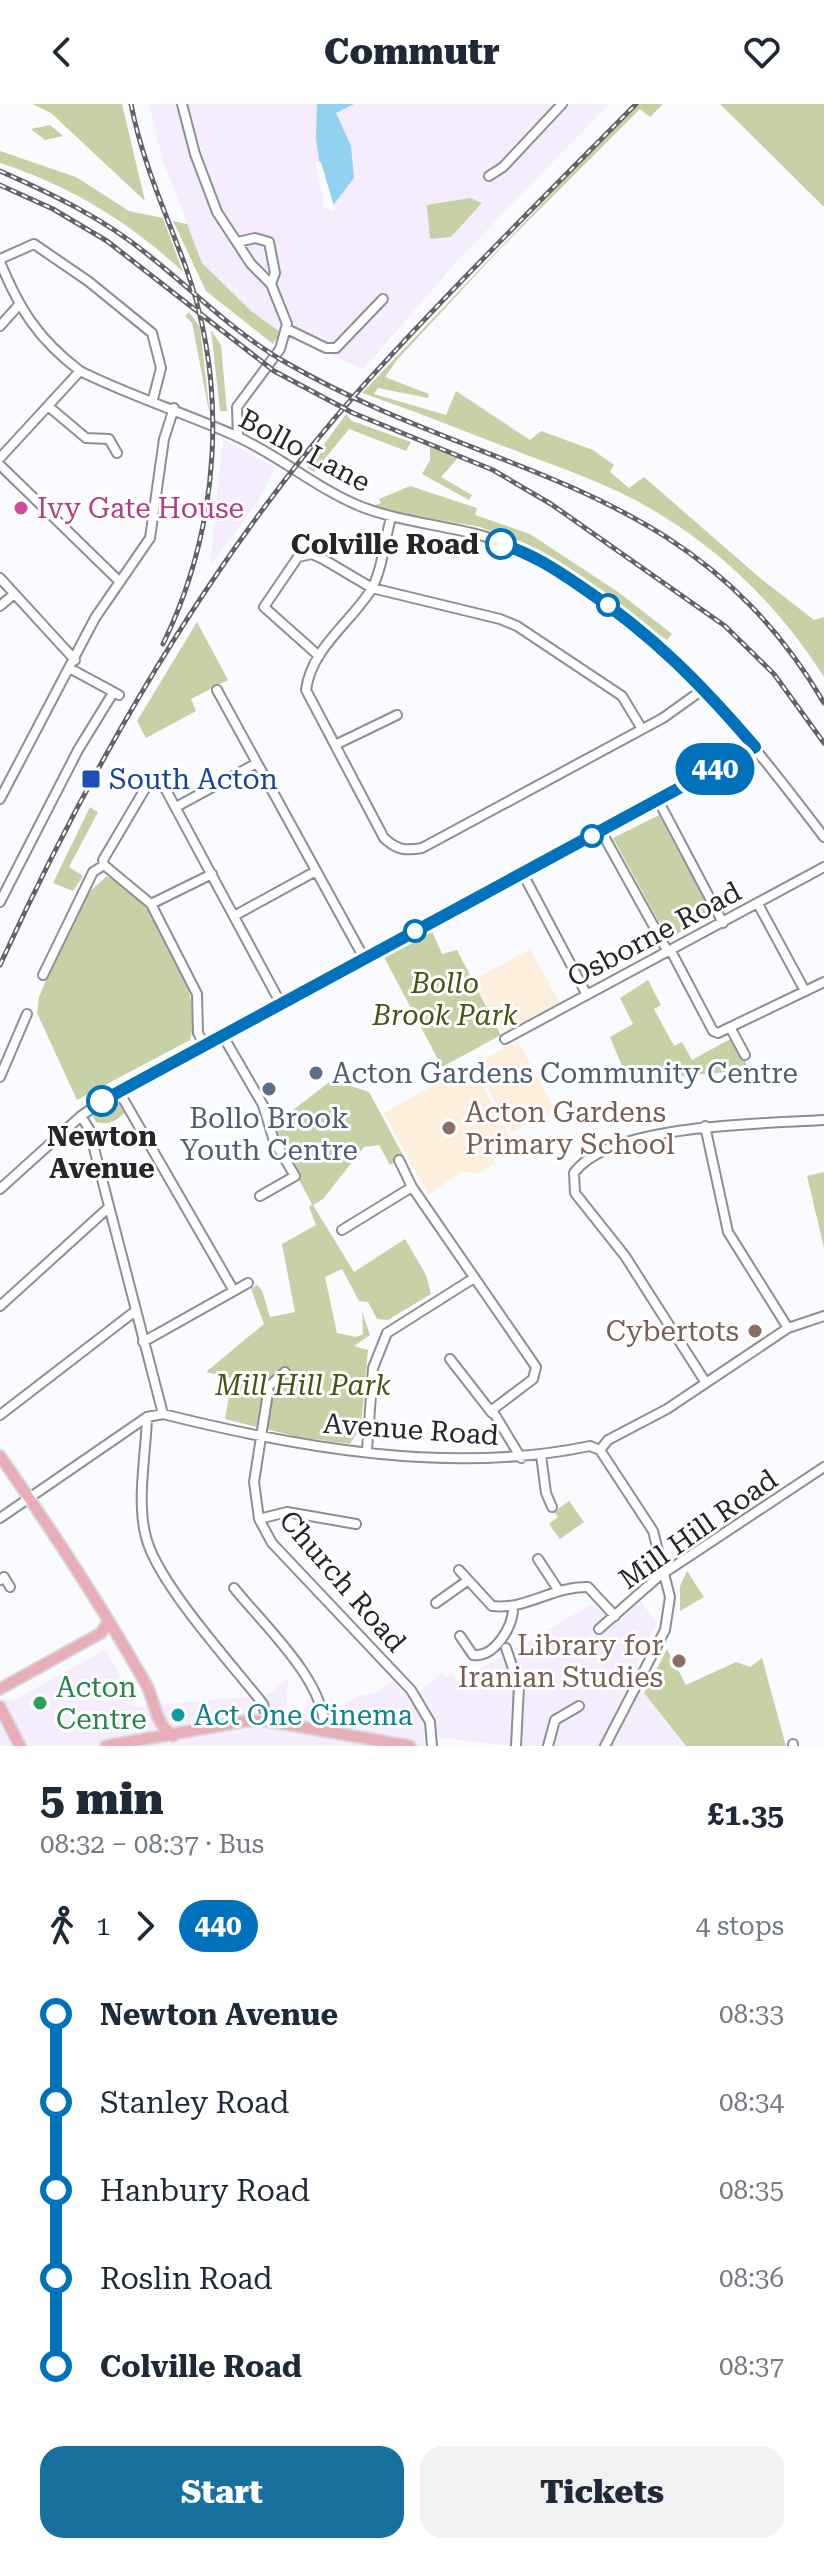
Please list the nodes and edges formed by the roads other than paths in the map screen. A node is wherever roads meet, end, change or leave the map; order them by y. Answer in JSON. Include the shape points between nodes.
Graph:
{"nodes":[{"id":1,"x":182,"y":104,"type":"edge"},
{"id":2,"x":562,"y":104,"type":"edge"},
{"id":3,"x":489,"y":176,"type":"dead end"},
{"id":4,"x":238,"y":242,"type":"junction"},
{"id":5,"x":0,"y":260,"type":"edge"},
{"id":6,"x":271,"y":284,"type":"junction"},
{"id":7,"x":383,"y":299,"type":"dead end"},
{"id":8,"x":18,"y":306,"type":"junction"},
{"id":9,"x":0,"y":326,"type":"edge"},
{"id":10,"x":287,"y":329,"type":"junction"},
{"id":11,"x":80,"y":371,"type":"junction"},
{"id":12,"x":153,"y":399,"type":"junction"},
{"id":13,"x":48,"y":406,"type":"junction"},
{"id":14,"x":174,"y":408,"type":"junction"},
{"id":15,"x":238,"y":437,"type":"junction"},
{"id":16,"x":117,"y":453,"type":"dead end"},
{"id":17,"x":0,"y":458,"type":"edge"},
{"id":18,"x":0,"y":465,"type":"edge"},
{"id":19,"x":391,"y":517,"type":"junction"},
{"id":20,"x":0,"y":578,"type":"edge"},
{"id":21,"x":120,"y":582,"type":"junction"},
{"id":22,"x":372,"y":588,"type":"junction"},
{"id":23,"x":14,"y":594,"type":"junction"},
{"id":24,"x":0,"y":606,"type":"edge"},
{"id":25,"x":319,"y":656,"type":"junction"},
{"id":26,"x":75,"y":660,"type":"junction"},
{"id":27,"x":71,"y":669,"type":"junction"},
{"id":28,"x":705,"y":688,"type":"junction"},
{"id":29,"x":217,"y":690,"type":"dead end"},
{"id":30,"x":397,"y":715,"type":"dead end"},
{"id":31,"x":642,"y":729,"type":"junction"},
{"id":32,"x":335,"y":745,"type":"junction"},
{"id":33,"x":755,"y":747,"type":"junction"},
{"id":34,"x":257,"y":763,"type":"junction"},
{"id":35,"x":0,"y":799,"type":"edge"},
{"id":36,"x":658,"y":800,"type":"junction"},
{"id":37,"x":176,"y":807,"type":"junction"},
{"id":38,"x":601,"y":831,"type":"junction"},
{"id":39,"x":824,"y":837,"type":"edge"},
{"id":40,"x":104,"y":865,"type":"junction"},
{"id":41,"x":824,"y":867,"type":"edge"},
{"id":42,"x":316,"y":871,"type":"junction"},
{"id":43,"x":212,"y":874,"type":"junction"},
{"id":44,"x":523,"y":874,"type":"junction"},
{"id":45,"x":0,"y":902,"type":"edge"},
{"id":46,"x":151,"y":904,"type":"junction"},
{"id":47,"x":758,"y":904,"type":"junction"},
{"id":48,"x":234,"y":916,"type":"junction"},
{"id":49,"x":723,"y":923,"type":"junction"},
{"id":50,"x":669,"y":952,"type":"junction"},
{"id":51,"x":364,"y":958,"type":"junction"},
{"id":52,"x":43,"y":975,"type":"dead end"},
{"id":53,"x":824,"y":982,"type":"edge"},
{"id":54,"x":805,"y":991,"type":"junction"},
{"id":55,"x":587,"y":995,"type":"junction"},
{"id":56,"x":281,"y":1004,"type":"junction"},
{"id":57,"x":27,"y":1014,"type":"dead end"},
{"id":58,"x":731,"y":1029,"type":"junction"},
{"id":59,"x":223,"y":1036,"type":"junction"},
{"id":60,"x":505,"y":1039,"type":"dead end"},
{"id":61,"x":204,"y":1044,"type":"junction"},
{"id":62,"x":745,"y":1055,"type":"dead end"},
{"id":63,"x":0,"y":1077,"type":"edge"},
{"id":64,"x":118,"y":1090,"type":"junction"},
{"id":65,"x":81,"y":1116,"type":"junction"},
{"id":66,"x":824,"y":1120,"type":"edge"},
{"id":67,"x":705,"y":1126,"type":"junction"},
{"id":68,"x":399,"y":1160,"type":"dead end"},
{"id":69,"x":412,"y":1187,"type":"junction"},
{"id":70,"x":0,"y":1189,"type":"edge"},
{"id":71,"x":260,"y":1196,"type":"dead end"},
{"id":72,"x":107,"y":1209,"type":"junction"},
{"id":73,"x":342,"y":1230,"type":"dead end"},
{"id":74,"x":474,"y":1278,"type":"junction"},
{"id":75,"x":248,"y":1283,"type":"dead end"},
{"id":76,"x":234,"y":1291,"type":"junction"},
{"id":77,"x":0,"y":1306,"type":"edge"},
{"id":78,"x":134,"y":1312,"type":"junction"},
{"id":79,"x":824,"y":1316,"type":"edge"},
{"id":80,"x":788,"y":1328,"type":"junction"},
{"id":81,"x":143,"y":1342,"type":"junction"},
{"id":82,"x":450,"y":1359,"type":"dead end"},
{"id":83,"x":285,"y":1372,"type":"dead end"},
{"id":84,"x":706,"y":1383,"type":"junction"},
{"id":85,"x":492,"y":1413,"type":"junction"},
{"id":86,"x":163,"y":1414,"type":"junction"},
{"id":87,"x":0,"y":1415,"type":"edge"},
{"id":88,"x":147,"y":1417,"type":"junction"},
{"id":89,"x":262,"y":1435,"type":"junction"},
{"id":90,"x":602,"y":1446,"type":"junction"},
{"id":91,"x":367,"y":1450,"type":"junction"},
{"id":92,"x":541,"y":1455,"type":"junction"},
{"id":93,"x":0,"y":1456,"type":"edge"},
{"id":94,"x":521,"y":1458,"type":"junction"},
{"id":95,"x":824,"y":1467,"type":"edge"},
{"id":96,"x":29,"y":1498,"type":"junction"},
{"id":97,"x":552,"y":1507,"type":"dead end"},
{"id":98,"x":0,"y":1518,"type":"edge"},
{"id":99,"x":259,"y":1519,"type":"junction"},
{"id":100,"x":356,"y":1524,"type":"dead end"},
{"id":101,"x":538,"y":1559,"type":"dead end"},
{"id":102,"x":459,"y":1570,"type":"dead end"},
{"id":103,"x":666,"y":1572,"type":"junction"},
{"id":104,"x":0,"y":1580,"type":"edge"},
{"id":105,"x":467,"y":1581,"type":"junction"},
{"id":106,"x":10,"y":1587,"type":"dead end"},
{"id":107,"x":234,"y":1588,"type":"dead end"},
{"id":108,"x":559,"y":1591,"type":"junction"},
{"id":109,"x":436,"y":1603,"type":"dead end"},
{"id":110,"x":513,"y":1609,"type":"junction"},
{"id":111,"x":615,"y":1616,"type":"junction"},
{"id":112,"x":108,"y":1622,"type":"junction"},
{"id":113,"x":599,"y":1629,"type":"dead end"},
{"id":114,"x":101,"y":1633,"type":"junction"},
{"id":115,"x":117,"y":1636,"type":"junction"},
{"id":116,"x":460,"y":1636,"type":"dead end"},
{"id":117,"x":506,"y":1648,"type":"dead end"},
{"id":118,"x":0,"y":1689,"type":"edge"},
{"id":119,"x":579,"y":1706,"type":"dead end"},
{"id":120,"x":0,"y":1707,"type":"edge"},
{"id":121,"x":156,"y":1715,"type":"junction"},
{"id":122,"x":267,"y":1721,"type":"junction"},
{"id":123,"x":324,"y":1730,"type":"junction"},
{"id":124,"x":173,"y":1736,"type":"junction"},
{"id":125,"x":145,"y":1740,"type":"junction"},
{"id":126,"x":20,"y":1746,"type":"edge"},
{"id":127,"x":106,"y":1746,"type":"edge"},
{"id":128,"x":410,"y":1746,"type":"edge"},
{"id":129,"x":432,"y":1746,"type":"edge"},
{"id":130,"x":516,"y":1746,"type":"edge"},
{"id":131,"x":548,"y":1746,"type":"edge"},
{"id":132,"x":605,"y":1746,"type":"edge"}],
"edges":[{"from":1,"to":4,"type":"street","via":[[210,196]]},
{"from":2,"to":3,"type":"street"},
{"from":4,"to":6,"type":"street"},
{"from":4,"to":6,"type":"street","via":[[269,242],[275,273]]},
{"from":5,"to":8,"type":"street","name":"Bollo Lane"},
{"from":5,"to":12,"type":"street","via":[[34,244],[152,333],[161,368]]},
{"from":6,"to":10,"type":"street"},
{"from":7,"to":10,"type":"street","via":[[336,348]]},
{"from":8,"to":9,"type":"street"},
{"from":8,"to":11,"type":"street","name":"Bollo Lane","via":[[58,354]]},
{"from":10,"to":15,"type":"street","via":[[280,349],[237,407]]},
{"from":11,"to":12,"type":"street","name":"Bollo Lane"},
{"from":11,"to":13,"type":"street"},
{"from":12,"to":14,"type":"street","name":"Bollo Lane"},
{"from":13,"to":16,"type":"street","via":[[86,438],[109,439]]},
{"from":13,"to":17,"type":"street"},
{"from":14,"to":15,"type":"street","name":"Bollo Lane"},
{"from":14,"to":21,"type":"street","via":[[164,439],[150,538]]},
{"from":15,"to":19,"type":"street","name":"Bollo Lane","via":[[326,490]]},
{"from":18,"to":21,"type":"street"},
{"from":19,"to":22,"type":"street"},
{"from":19,"to":28,"type":"street","name":"Bollo Lane","via":[[522,550],[643,631]]},
{"from":20,"to":23,"type":"street"},
{"from":21,"to":26,"type":"street"},
{"from":22,"to":25,"type":"street"},
{"from":22,"to":25,"type":"street","via":[[312,554],[298,557],[264,607]]},
{"from":22,"to":31,"type":"street","via":[[517,626],[622,696]]},
{"from":23,"to":24,"type":"street"},
{"from":23,"to":26,"type":"street"},
{"from":25,"to":32,"type":"street","via":[[306,690]]},
{"from":26,"to":27,"type":"street"},
{"from":27,"to":35,"type":"street"},
{"from":27,"to":45,"type":"street","via":[[116,694],[78,750]]},
{"from":28,"to":31,"type":"street"},
{"from":28,"to":33,"type":"street","name":"Bollo Lane"},
{"from":29,"to":34,"type":"street"},
{"from":30,"to":32,"type":"street"},
{"from":31,"to":32,"type":"street","via":[[422,848],[406,851],[384,838]]},
{"from":33,"to":36,"type":"street"},
{"from":33,"to":39,"type":"street","name":"Bollo Lane"},
{"from":34,"to":37,"type":"street"},
{"from":34,"to":42,"type":"street"},
{"from":36,"to":38,"type":"street"},
{"from":36,"to":49,"type":"street"},
{"from":37,"to":40,"type":"street","via":[[156,777]]},
{"from":37,"to":43,"type":"street"},
{"from":38,"to":44,"type":"street"},
{"from":38,"to":50,"type":"street"},
{"from":40,"to":46,"type":"street"},
{"from":40,"to":52,"type":"street","via":[[93,872]]},
{"from":41,"to":47,"type":"street","name":"Osborne Road"},
{"from":42,"to":48,"type":"street"},
{"from":42,"to":51,"type":"street"},
{"from":43,"to":46,"type":"street"},
{"from":43,"to":48,"type":"street"},
{"from":44,"to":51,"type":"street"},
{"from":44,"to":55,"type":"street"},
{"from":46,"to":61,"type":"street","via":[[197,994],[198,1033]]},
{"from":47,"to":49,"type":"street","name":"Osborne Road"},
{"from":47,"to":54,"type":"street"},
{"from":48,"to":56,"type":"street"},
{"from":49,"to":50,"type":"street","name":"Osborne Road"},
{"from":50,"to":55,"type":"street","name":"Osborne Road"},
{"from":50,"to":58,"type":"street","via":[[713,1031]]},
{"from":51,"to":56,"type":"street"},
{"from":53,"to":54,"type":"street"},
{"from":54,"to":58,"type":"street"},
{"from":55,"to":60,"type":"street","name":"Osborne Road"},
{"from":56,"to":59,"type":"street"},
{"from":57,"to":63,"type":"street"},
{"from":58,"to":62,"type":"street"},
{"from":59,"to":61,"type":"street"},
{"from":59,"to":71,"type":"street","via":[[263,1105],[274,1141],[295,1176]]},
{"from":61,"to":64,"type":"street"},
{"from":64,"to":65,"type":"street"},
{"from":64,"to":76,"type":"street"},
{"from":65,"to":70,"type":"street"},
{"from":65,"to":72,"type":"street","via":[[89,1129]]},
{"from":66,"to":67,"type":"street"},
{"from":67,"to":80,"type":"street","via":[[728,1232]]},
{"from":67,"to":84,"type":"street","via":[[597,1154],[579,1166],[572,1187],[625,1256]]},
{"from":68,"to":69,"type":"street"},
{"from":69,"to":73,"type":"street"},
{"from":69,"to":74,"type":"street"},
{"from":72,"to":77,"type":"street"},
{"from":72,"to":78,"type":"street"},
{"from":74,"to":85,"type":"street","via":[[536,1367],[533,1379]]},
{"from":74,"to":91,"type":"street","via":[[387,1333],[373,1368]]},
{"from":75,"to":76,"type":"street"},
{"from":76,"to":81,"type":"street"},
{"from":78,"to":81,"type":"street"},
{"from":78,"to":87,"type":"street"},
{"from":79,"to":80,"type":"street"},
{"from":80,"to":84,"type":"street"},
{"from":81,"to":86,"type":"street"},
{"from":82,"to":85,"type":"street"},
{"from":83,"to":89,"type":"street","name":"Church Road","via":[[269,1386]]},
{"from":84,"to":90,"type":"street"},
{"from":85,"to":94,"type":"street"},
{"from":86,"to":88,"type":"street","name":"Avenue Road"},
{"from":86,"to":89,"type":"street","name":"Avenue Road"},
{"from":88,"to":96,"type":"street","name":"Avenue Road"},
{"from":88,"to":122,"type":"street","via":[[148,1544],[176,1591],[263,1704]]},
{"from":89,"to":91,"type":"street","name":"Avenue Road"},
{"from":89,"to":99,"type":"street","name":"Church Road","via":[[254,1490]]},
{"from":90,"to":92,"type":"street","name":"Avenue Road"},
{"from":90,"to":103,"type":"street","via":[[651,1527]]},
{"from":91,"to":94,"type":"street","name":"Avenue Road","via":[[464,1461]]},
{"from":92,"to":94,"type":"street","name":"Avenue Road"},
{"from":92,"to":97,"type":"street"},
{"from":93,"to":96,"type":"main road"},
{"from":95,"to":103,"type":"street","name":"Mill Hill Road"},
{"from":96,"to":98,"type":"street","name":"Avenue Road"},
{"from":96,"to":112,"type":"main road"},
{"from":99,"to":100,"type":"street","via":[[287,1512]]},
{"from":99,"to":129,"type":"street","name":"Church Road","via":[[272,1543],[411,1690],[430,1722]]},
{"from":101,"to":108,"type":"street"},
{"from":102,"to":105,"type":"street"},
{"from":103,"to":111,"type":"street","name":"Mill Hill Road"},
{"from":103,"to":132,"type":"street","via":[[667,1624]]},
{"from":104,"to":106,"type":"street","via":[[4,1577]]},
{"from":105,"to":109,"type":"street"},
{"from":105,"to":110,"type":"street","via":[[492,1606]]},
{"from":107,"to":123,"type":"street","via":[[314,1686]]},
{"from":108,"to":110,"type":"street"},
{"from":108,"to":111,"type":"street","via":[[588,1587]]},
{"from":110,"to":116,"type":"street","via":[[513,1622],[483,1654],[473,1655]]},
{"from":111,"to":113,"type":"street","name":"Mill Hill Road"},
{"from":112,"to":114,"type":"main road"},
{"from":112,"to":115,"type":"main road"},
{"from":114,"to":115,"type":"main road"},
{"from":114,"to":118,"type":"main road"},
{"from":115,"to":121,"type":"main road","via":[[150,1692]]},
{"from":117,"to":130,"type":"street","via":[[519,1686]]},
{"from":119,"to":131,"type":"street","via":[[555,1720]]},
{"from":120,"to":126,"type":"main road"},
{"from":121,"to":124,"type":"main road"},
{"from":121,"to":125,"type":"main road"},
{"from":122,"to":123,"type":"main road"},
{"from":122,"to":124,"type":"main road"},
{"from":123,"to":128,"type":"main road"},
{"from":124,"to":125,"type":"main road"},
{"from":125,"to":127,"type":"main road"}]}
